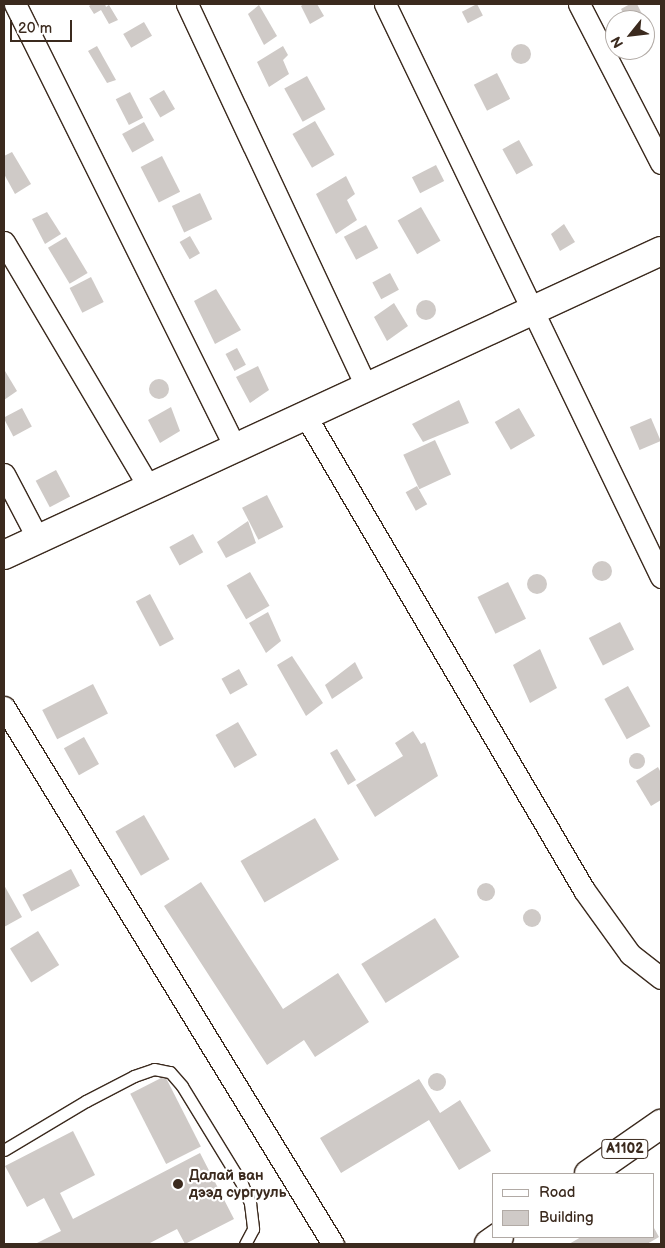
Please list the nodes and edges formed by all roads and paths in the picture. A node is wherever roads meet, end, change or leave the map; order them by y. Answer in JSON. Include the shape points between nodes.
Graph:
{"nodes":[{"id":1,"x":15,"y":4,"type":"edge"},
{"id":2,"x":187,"y":4,"type":"edge"},
{"id":3,"x":385,"y":4,"type":"edge"},
{"id":4,"x":579,"y":4,"type":"edge"},
{"id":5,"x":661,"y":163,"type":"edge"},
{"id":6,"x":4,"y":242,"type":"edge"},
{"id":7,"x":661,"y":251,"type":"edge"},
{"id":8,"x":534,"y":310,"type":"junction"},
{"id":9,"x":366,"y":386,"type":"junction"},
{"id":10,"x":305,"y":415,"type":"junction"},
{"id":11,"x":235,"y":448,"type":"junction"},
{"id":12,"x":4,"y":474,"type":"edge"},
{"id":13,"x":149,"y":487,"type":"junction"},
{"id":14,"x":38,"y":539,"type":"junction"},
{"id":15,"x":4,"y":555,"type":"edge"},
{"id":16,"x":661,"y":576,"type":"edge"},
{"id":17,"x":4,"y":707,"type":"edge"},
{"id":18,"x":661,"y":978,"type":"edge"},
{"id":19,"x":661,"y":1124,"type":"edge"},
{"id":20,"x":4,"y":1150,"type":"edge"},
{"id":21,"x":591,"y":1173,"type":"edge"},
{"id":22,"x":245,"y":1244,"type":"edge"},
{"id":23,"x":333,"y":1244,"type":"edge"}],
"edges":[{"from":1,"to":11,"type":"street"},
{"from":2,"to":9,"type":"street"},
{"from":3,"to":8,"type":"street"},
{"from":4,"to":5,"type":"street"},
{"from":6,"to":13,"type":"street"},
{"from":7,"to":8,"type":"main road"},
{"from":8,"to":9,"type":"main road"},
{"from":8,"to":16,"type":"street"},
{"from":9,"to":10,"type":"main road"},
{"from":10,"to":11,"type":"main road"},
{"from":10,"to":18,"type":"street","via":[[584,890],[630,954]]},
{"from":11,"to":13,"type":"main road"},
{"from":12,"to":14,"type":"street"},
{"from":13,"to":14,"type":"main road"},
{"from":14,"to":15,"type":"main road"},
{"from":17,"to":23,"type":"street"},
{"from":19,"to":21,"type":"main road","number":"A1102"},
{"from":20,"to":22,"type":"lane","via":[[134,1076],[154,1069],[170,1072],[182,1086],[242,1184],[250,1203],[253,1229]]}]}
